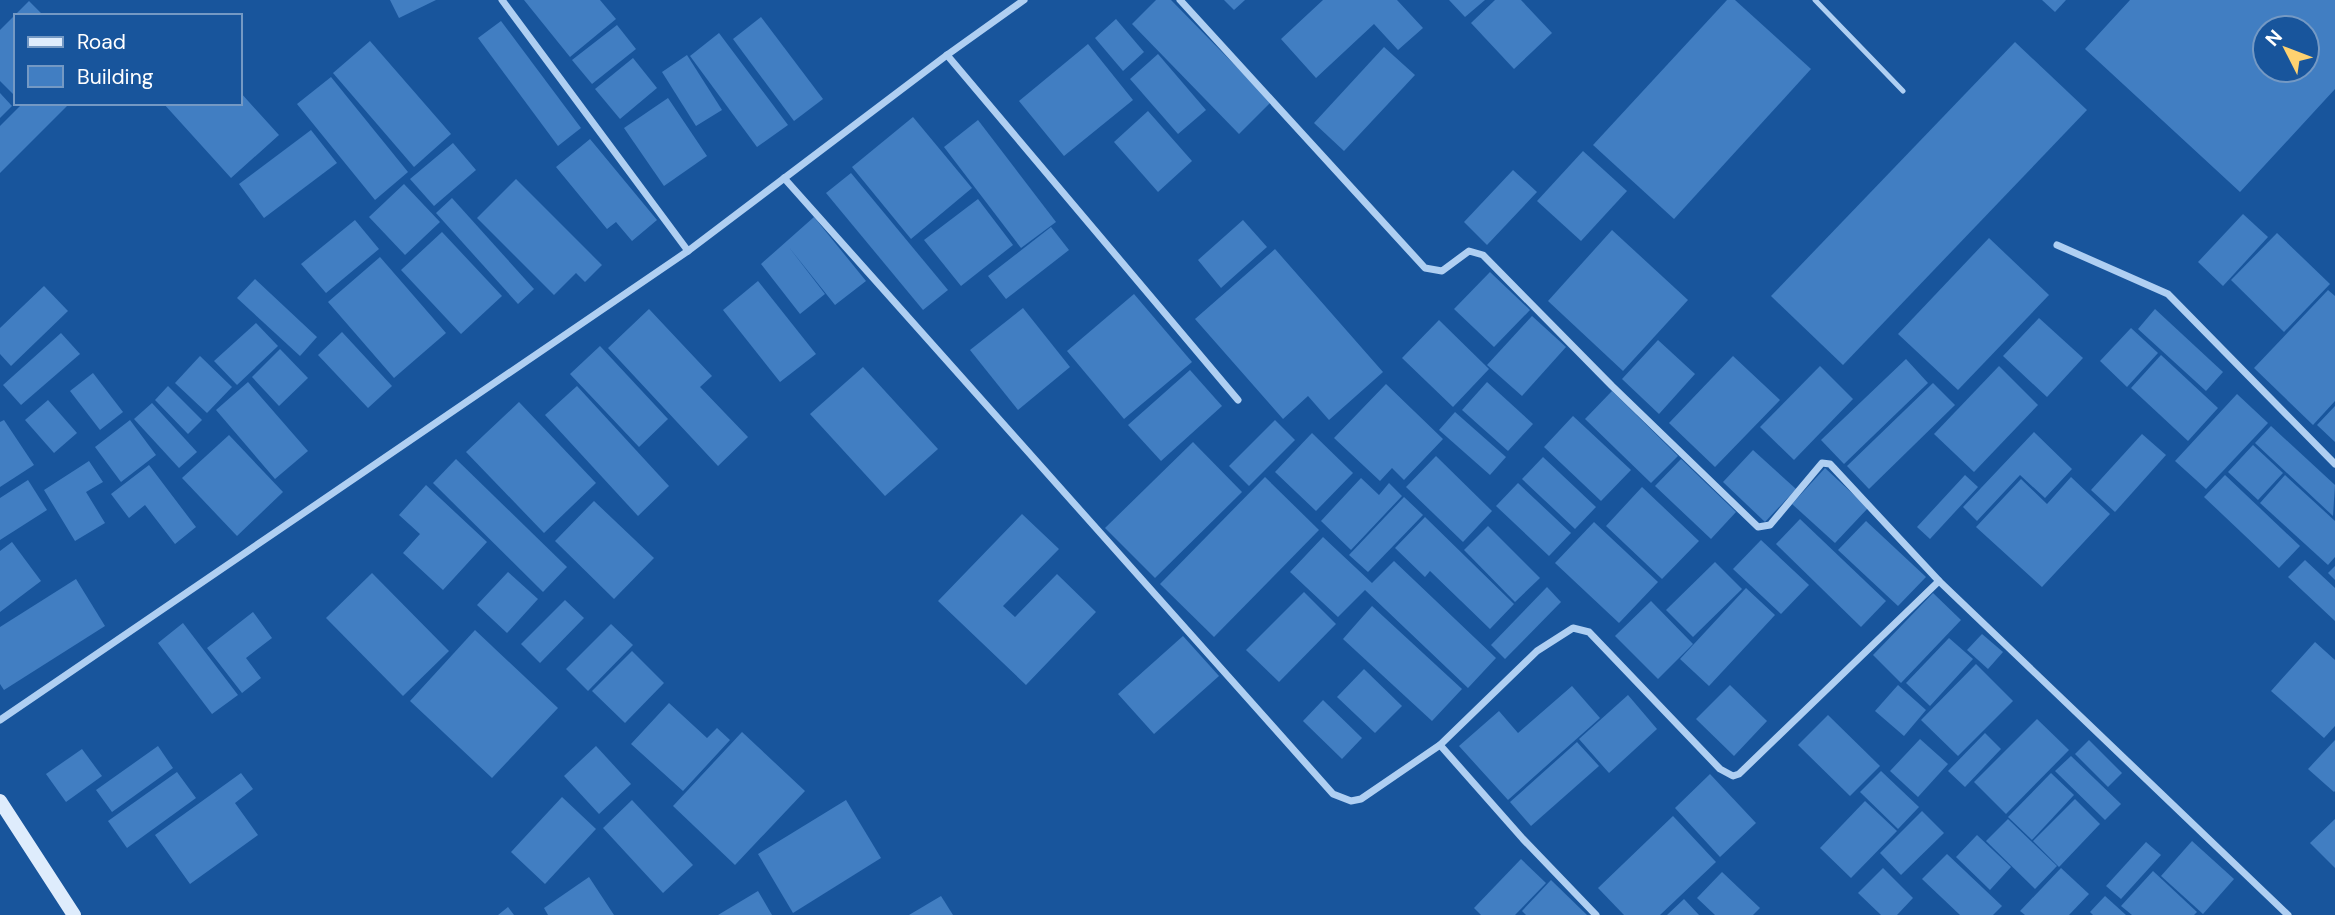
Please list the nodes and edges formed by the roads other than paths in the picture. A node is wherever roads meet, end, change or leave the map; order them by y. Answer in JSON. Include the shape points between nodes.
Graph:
{"nodes":[{"id":1,"x":502,"y":0,"type":"edge"},
{"id":2,"x":1024,"y":0,"type":"edge"},
{"id":3,"x":1180,"y":0,"type":"edge"},
{"id":4,"x":1815,"y":0,"type":"edge"},
{"id":5,"x":947,"y":55,"type":"junction"},
{"id":6,"x":1903,"y":91,"type":"dead end"},
{"id":7,"x":784,"y":177,"type":"junction"},
{"id":8,"x":2057,"y":245,"type":"dead end"},
{"id":9,"x":688,"y":251,"type":"junction"},
{"id":10,"x":1238,"y":400,"type":"dead end"},
{"id":11,"x":2335,"y":464,"type":"edge"},
{"id":12,"x":1939,"y":581,"type":"junction"},
{"id":13,"x":0,"y":720,"type":"edge"},
{"id":14,"x":1440,"y":745,"type":"junction"},
{"id":15,"x":0,"y":801,"type":"edge"},
{"id":16,"x":74,"y":915,"type":"edge"},
{"id":17,"x":1596,"y":915,"type":"edge"},
{"id":18,"x":2288,"y":915,"type":"edge"}],
"edges":[{"from":1,"to":9,"type":"street"},
{"from":2,"to":5,"type":"street"},
{"from":3,"to":12,"type":"street","via":[[1425,268],[1442,271],[1469,251],[1483,255],[1758,527],[1770,525],[1822,463],[1830,464]]},
{"from":4,"to":6,"type":"lane"},
{"from":5,"to":7,"type":"street"},
{"from":5,"to":10,"type":"street"},
{"from":7,"to":9,"type":"street"},
{"from":7,"to":14,"type":"street","via":[[1333,794],[1351,801],[1361,799]]},
{"from":8,"to":11,"type":"street","via":[[2168,294]]},
{"from":9,"to":13,"type":"street"},
{"from":12,"to":14,"type":"street","via":[[1733,776],[1720,769],[1589,632],[1573,628],[1537,651]]},
{"from":12,"to":18,"type":"street"},
{"from":14,"to":17,"type":"street"},
{"from":15,"to":16,"type":"main road"}]}
